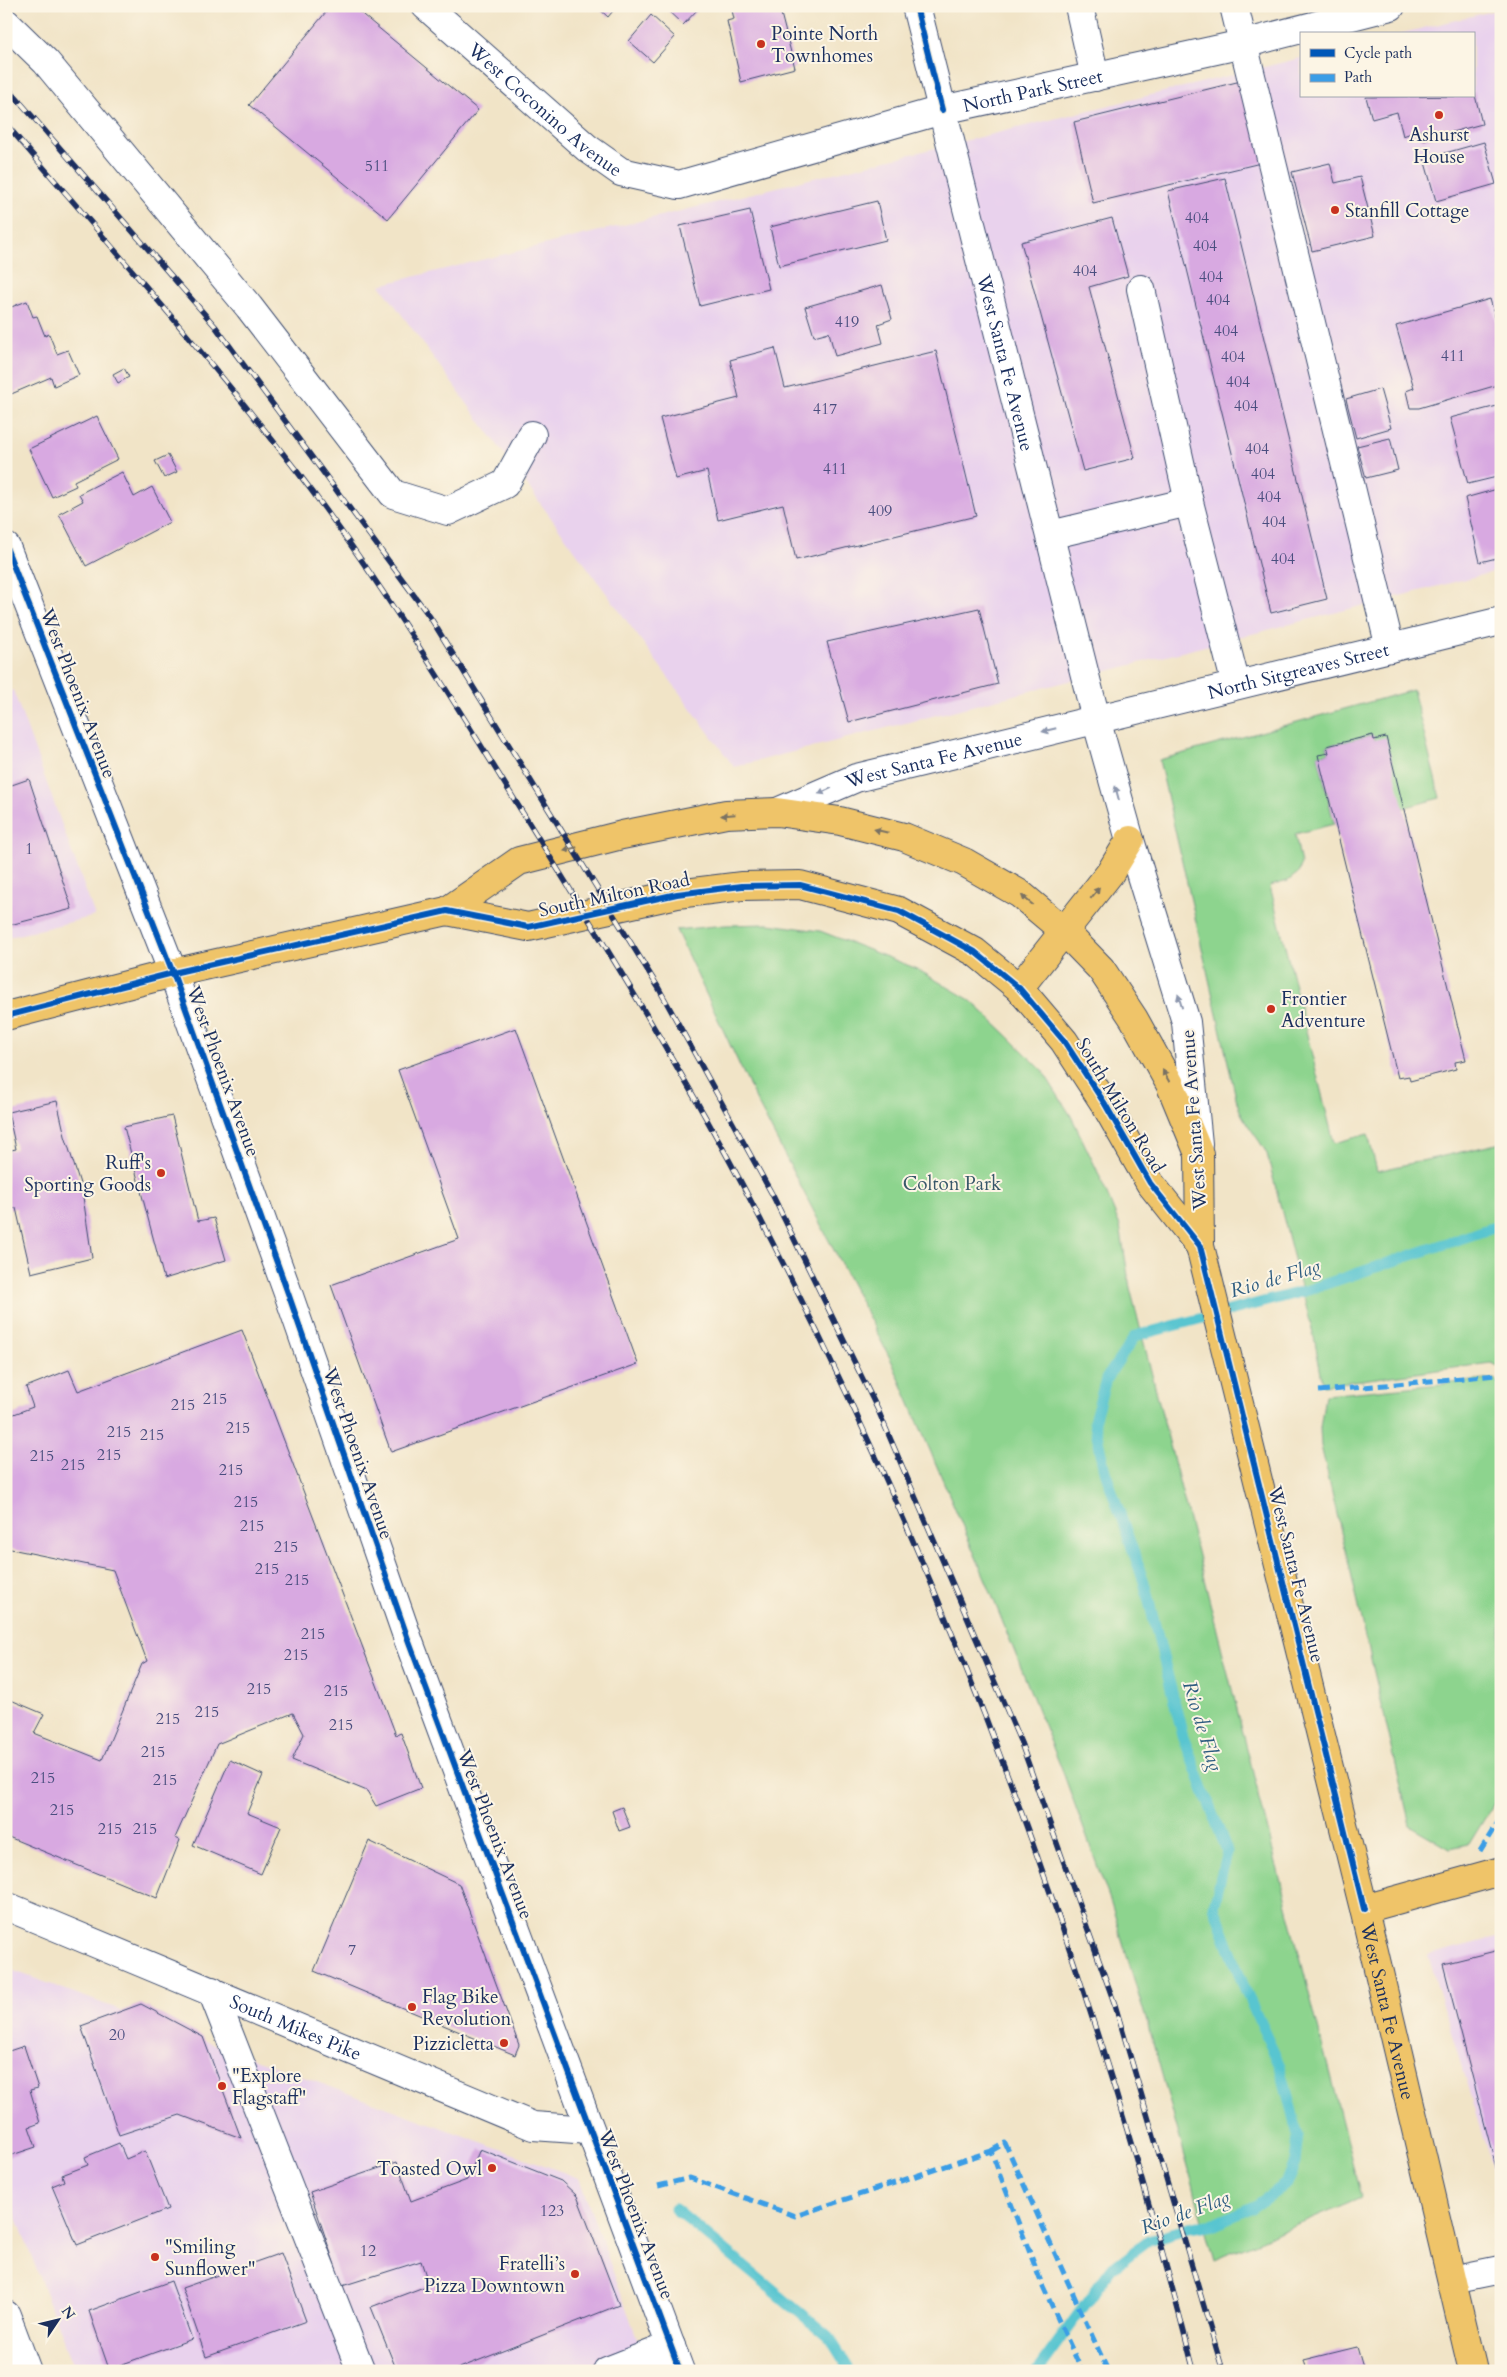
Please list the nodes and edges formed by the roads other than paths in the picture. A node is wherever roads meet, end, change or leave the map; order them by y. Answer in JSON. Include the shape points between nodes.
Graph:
{"nodes":[{"id":1,"x":426,"y":6,"type":"edge"},
{"id":2,"x":916,"y":6,"type":"edge"},
{"id":3,"x":1079,"y":6,"type":"edge"},
{"id":4,"x":1234,"y":6,"type":"edge"},
{"id":5,"x":1391,"y":6,"type":"edge"},
{"id":6,"x":6,"y":23,"type":"edge"},
{"id":7,"x":1243,"y":44,"type":"junction"},
{"id":8,"x":1095,"y":77,"type":"junction"},
{"id":9,"x":942,"y":110,"type":"junction"},
{"id":10,"x":678,"y":185,"type":"joint"},
{"id":11,"x":1141,"y":288,"type":"dead end"},
{"id":12,"x":532,"y":435,"type":"dead end"},
{"id":13,"x":1189,"y":502,"type":"junction"},
{"id":14,"x":1050,"y":535,"type":"junction"},
{"id":15,"x":6,"y":547,"type":"edge"},
{"id":16,"x":1501,"y":621,"type":"edge"},
{"id":17,"x":1390,"y":648,"type":"junction"},
{"id":18,"x":1236,"y":685,"type":"junction"},
{"id":19,"x":1096,"y":719,"type":"junction"},
{"id":20,"x":777,"y":812,"type":"junction"},
{"id":21,"x":1130,"y":840,"type":"junction"},
{"id":22,"x":447,"y":911,"type":"junction"},
{"id":23,"x":1064,"y":931,"type":"junction"},
{"id":24,"x":173,"y":973,"type":"junction"},
{"id":25,"x":1019,"y":988,"type":"junction"},
{"id":26,"x":6,"y":1016,"type":"edge"},
{"id":27,"x":1199,"y":1154,"type":"junction"},
{"id":28,"x":1200,"y":1246,"type":"junction"},
{"id":29,"x":1501,"y":1871,"type":"edge"},
{"id":30,"x":6,"y":1906,"type":"edge"},
{"id":31,"x":1364,"y":1909,"type":"junction"},
{"id":32,"x":212,"y":1991,"type":"junction"},
{"id":33,"x":590,"y":2130,"type":"junction"},
{"id":34,"x":1501,"y":2270,"type":"edge"},
{"id":35,"x":1452,"y":2280,"type":"junction"},
{"id":36,"x":6,"y":2316,"type":"edge"},
{"id":37,"x":670,"y":2346,"type":"junction"},
{"id":38,"x":17,"y":2356,"type":"edge"},
{"id":39,"x":361,"y":2371,"type":"edge"},
{"id":40,"x":607,"y":2371,"type":"edge"},
{"id":41,"x":680,"y":2371,"type":"edge"},
{"id":42,"x":1473,"y":2371,"type":"edge"}],
"edges":[{"from":1,"to":10,"type":"street","name":"West Coconino Avenue","via":[[587,148],[621,172]]},
{"from":2,"to":9,"type":"street","name":"West Santa Fe Avenue"},
{"from":3,"to":8,"type":"street"},
{"from":4,"to":7,"type":"street"},
{"from":5,"to":7,"type":"street","name":"North Park Street"},
{"from":6,"to":12,"type":"street","via":[[46,62],[249,307],[393,494],[448,510],[505,484]]},
{"from":7,"to":8,"type":"street","name":"North Park Street"},
{"from":7,"to":17,"type":"street"},
{"from":8,"to":9,"type":"street","name":"North Park Street"},
{"from":9,"to":10,"type":"street","name":"North Park Street"},
{"from":9,"to":14,"type":"street","name":"West Santa Fe Avenue"},
{"from":11,"to":13,"type":"street"},
{"from":13,"to":14,"type":"street"},
{"from":13,"to":18,"type":"street"},
{"from":14,"to":19,"type":"street","name":"West Santa Fe Avenue"},
{"from":15,"to":24,"type":"street","name":"West Phoenix Avenue"},
{"from":16,"to":17,"type":"street","name":"North Sitgreaves Street"},
{"from":17,"to":18,"type":"street","name":"North Sitgreaves Street"},
{"from":18,"to":19,"type":"street","name":"North Sitgreaves Street"},
{"from":19,"to":20,"type":"street","name":"West Santa Fe Avenue","one_way":true,"via":[[856,778]]},
{"from":21,"to":19,"type":"street","name":"West Santa Fe Avenue","one_way":true},
{"from":20,"to":22,"type":"main road","name":"South Milton Road","one_way":true,"via":[[726,814],[671,824],[519,861]]},
{"from":23,"to":20,"type":"main road","name":"South Milton Road","one_way":true,"via":[[1020,894],[964,862],[904,837],[840,820]]},
{"from":23,"to":21,"type":"main road","one_way":true,"via":[[1110,873]]},
{"from":27,"to":21,"type":"street","name":"West Santa Fe Avenue","one_way":true,"via":[[1186,1022]]},
{"from":22,"to":24,"type":"main road","name":"South Milton Road"},
{"from":22,"to":25,"type":"main road","name":"South Milton Road","via":[[528,927],[677,894],[742,886],[800,885],[899,911],[974,952]]},
{"from":23,"to":25,"type":"main road"},
{"from":27,"to":23,"type":"main road","name":"South Milton Road","one_way":true,"via":[[1170,1084],[1134,1019],[1100,969]]},
{"from":24,"to":26,"type":"main road","name":"South Milton Road"},
{"from":24,"to":33,"type":"street","name":"West Phoenix Avenue","via":[[409,1642]]},
{"from":25,"to":28,"type":"main road","name":"South Milton Road","via":[[1064,1041],[1150,1183]]},
{"from":27,"to":28,"type":"main road","name":"West Santa Fe Avenue"},
{"from":28,"to":31,"type":"main road","name":"West Santa Fe Avenue"},
{"from":29,"to":31,"type":"main road"},
{"from":30,"to":32,"type":"street","name":"South Mikes Pike"},
{"from":31,"to":35,"type":"main road","name":"West Santa Fe Avenue"},
{"from":32,"to":33,"type":"street","name":"South Mikes Pike","via":[[533,2126]]},
{"from":32,"to":39,"type":"street"},
{"from":33,"to":37,"type":"street","name":"West Phoenix Avenue"},
{"from":34,"to":35,"type":"street"},
{"from":35,"to":42,"type":"main road","name":"West Santa Fe Avenue"},
{"from":36,"to":38,"type":"street"},
{"from":37,"to":40,"type":"street"},
{"from":37,"to":41,"type":"street","name":"West Phoenix Avenue"}]}
